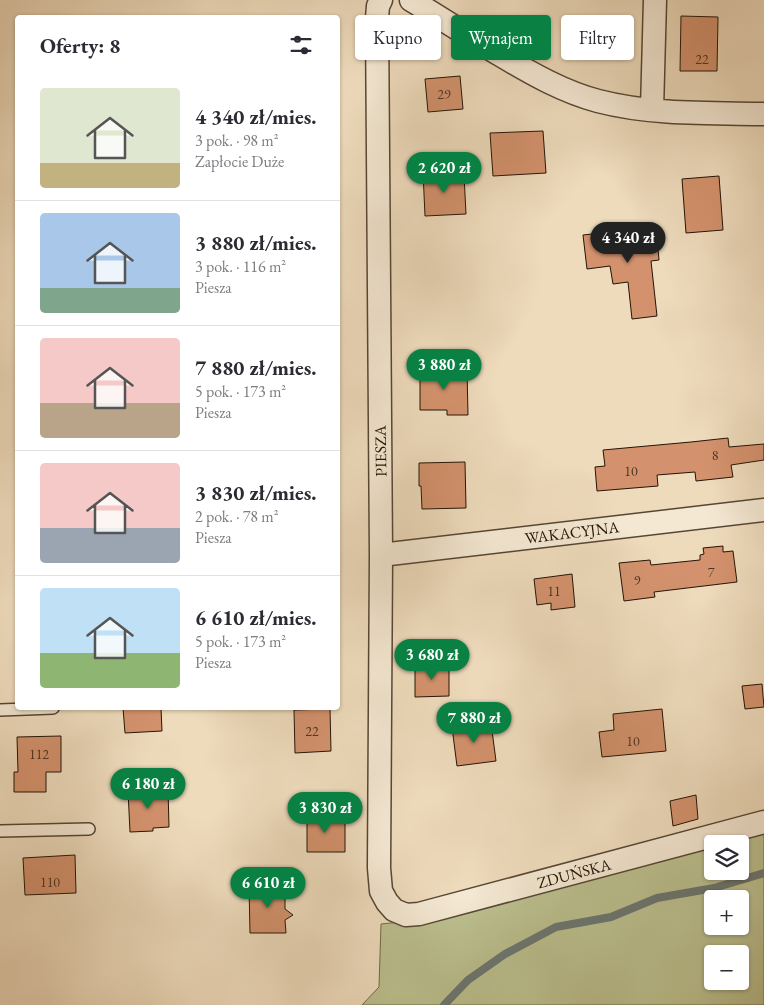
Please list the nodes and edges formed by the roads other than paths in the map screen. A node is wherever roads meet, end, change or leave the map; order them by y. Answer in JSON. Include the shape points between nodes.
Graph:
{"nodes":[{"id":1,"x":381,"y":0,"type":"edge"},
{"id":2,"x":411,"y":0,"type":"edge"},
{"id":3,"x":655,"y":0,"type":"edge"},
{"id":4,"x":652,"y":110,"type":"junction"},
{"id":5,"x":764,"y":114,"type":"edge"},
{"id":6,"x":764,"y":510,"type":"edge"},
{"id":7,"x":381,"y":555,"type":"junction"},
{"id":8,"x":15,"y":709,"type":"edge"},
{"id":9,"x":0,"y":710,"type":"edge"},
{"id":10,"x":764,"y":822,"type":"edge"},
{"id":11,"x":89,"y":829,"type":"dead end"},
{"id":12,"x":0,"y":831,"type":"edge"},
{"id":13,"x":386,"y":902,"type":"joint"}],
"edges":[{"from":1,"to":7,"type":"street","name":"PIESZA","via":[[377,18]]},
{"from":2,"to":4,"type":"street","via":[[486,47],[570,91],[597,100]]},
{"from":3,"to":4,"type":"street"},
{"from":4,"to":5,"type":"street"},
{"from":6,"to":7,"type":"street","name":"WAKACYJNA"},
{"from":7,"to":13,"type":"street","name":"PIESZA","via":[[380,868],[381,890]]},
{"from":8,"to":9,"type":"lane"},
{"from":10,"to":13,"type":"street","name":"ZDUŃSKA","via":[[419,914],[406,915]]},
{"from":11,"to":12,"type":"lane"}]}
